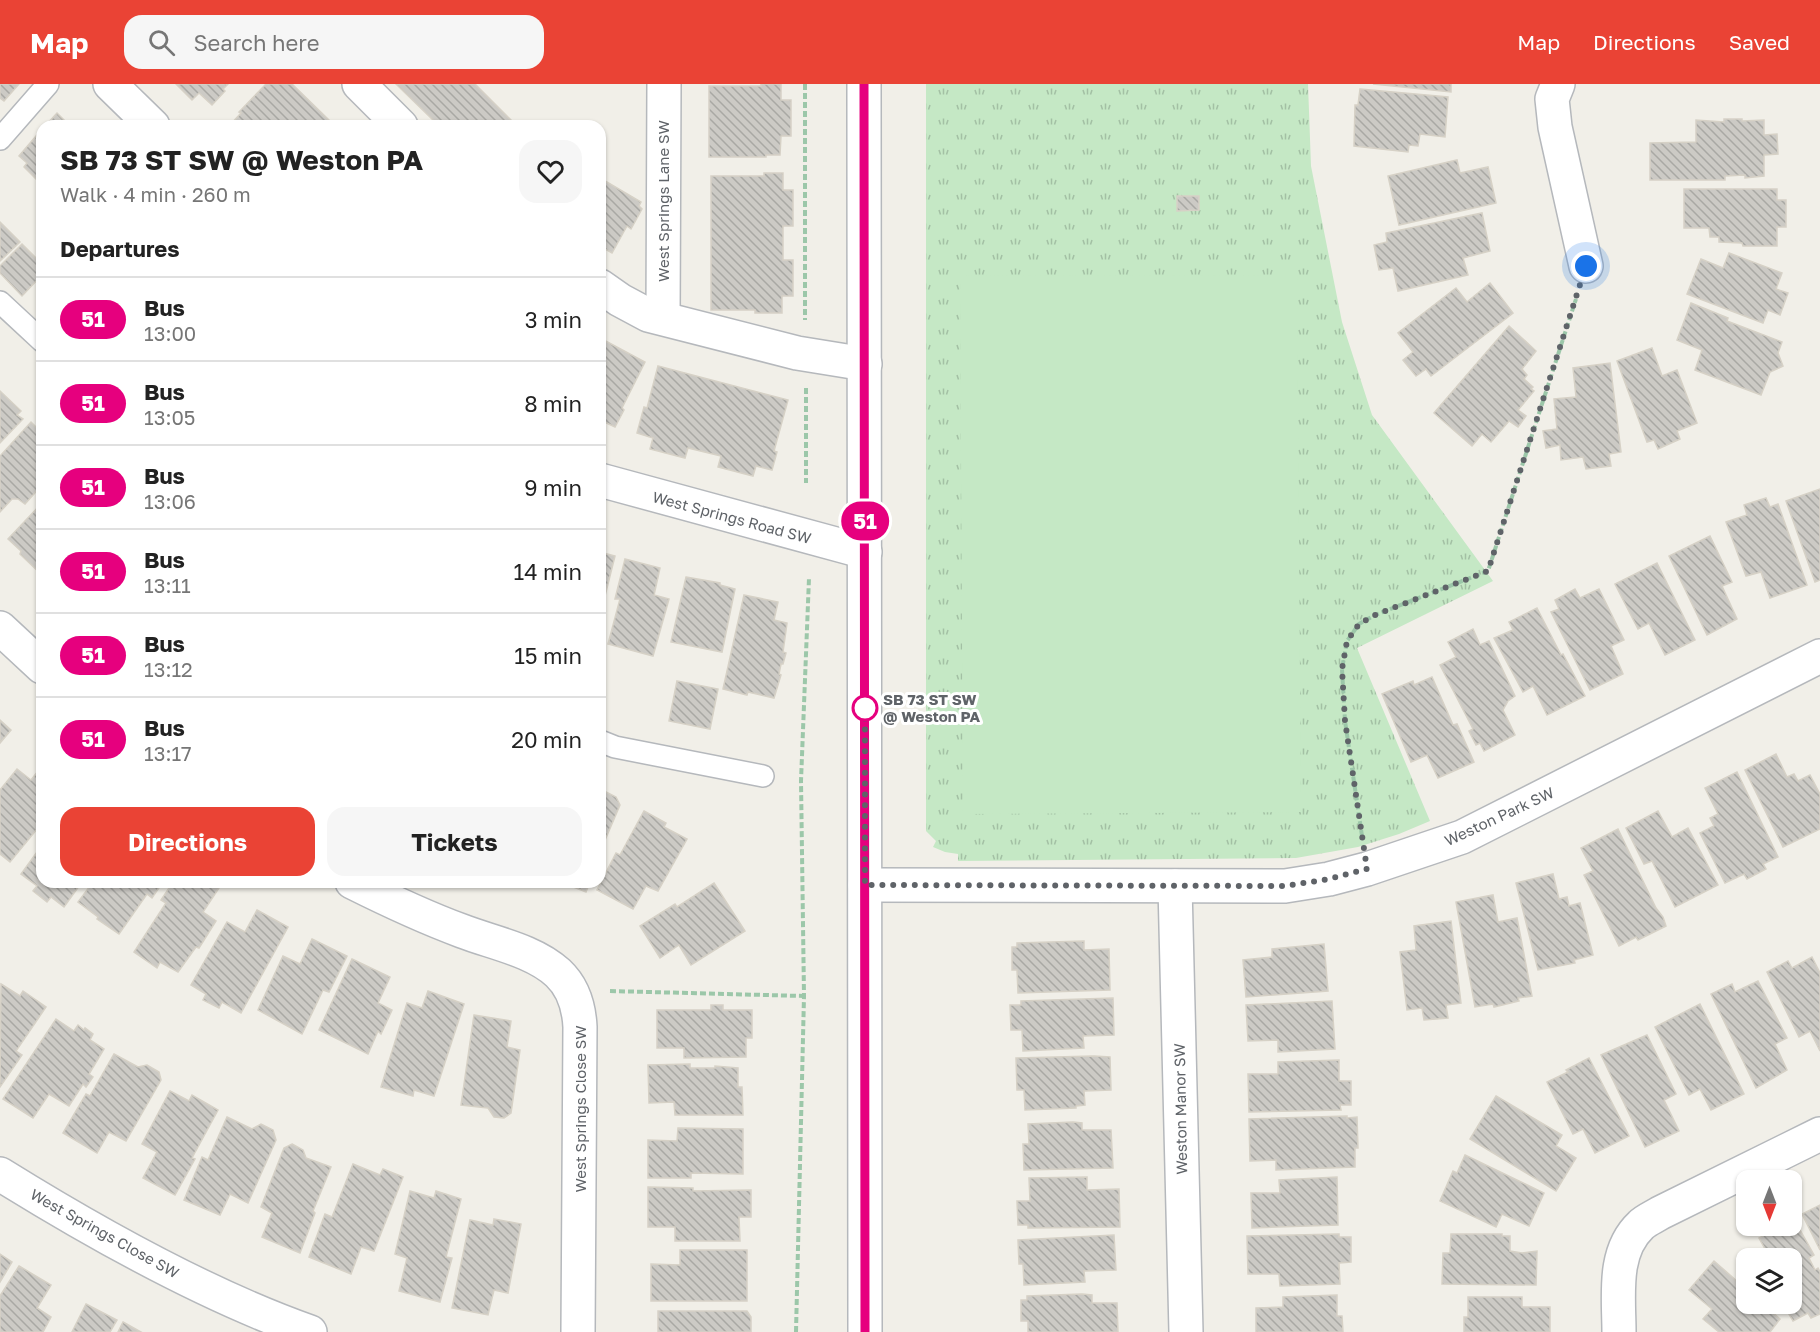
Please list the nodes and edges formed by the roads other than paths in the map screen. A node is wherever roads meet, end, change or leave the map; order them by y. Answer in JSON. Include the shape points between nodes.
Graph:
{"nodes":[{"id":1,"x":48,"y":84,"type":"edge"},
{"id":2,"x":110,"y":84,"type":"edge"},
{"id":3,"x":359,"y":84,"type":"edge"},
{"id":4,"x":664,"y":84,"type":"edge"},
{"id":5,"x":864,"y":84,"type":"edge"},
{"id":6,"x":1558,"y":84,"type":"edge"},
{"id":7,"x":147,"y":120,"type":"edge"},
{"id":8,"x":395,"y":120,"type":"edge"},
{"id":9,"x":0,"y":139,"type":"edge"},
{"id":10,"x":1586,"y":266,"type":"road end"},
{"id":11,"x":606,"y":290,"type":"edge"},
{"id":12,"x":0,"y":302,"type":"edge"},
{"id":13,"x":663,"y":318,"type":"junction"},
{"id":14,"x":36,"y":335,"type":"edge"},
{"id":15,"x":865,"y":364,"type":"junction"},
{"id":16,"x":606,"y":482,"type":"edge"},
{"id":17,"x":865,"y":552,"type":"junction"},
{"id":18,"x":0,"y":628,"type":"edge"},
{"id":19,"x":1820,"y":657,"type":"edge"},
{"id":20,"x":36,"y":661,"type":"edge"},
{"id":21,"x":606,"y":743,"type":"edge"},
{"id":22,"x":763,"y":776,"type":"dead end"},
{"id":23,"x":865,"y":885,"type":"junction"},
{"id":24,"x":1175,"y":886,"type":"junction"},
{"id":25,"x":365,"y":888,"type":"edge"},
{"id":26,"x":1820,"y":1134,"type":"edge"},
{"id":27,"x":0,"y":1174,"type":"edge"},
{"id":28,"x":310,"y":1332,"type":"edge"},
{"id":29,"x":578,"y":1332,"type":"edge"},
{"id":30,"x":865,"y":1332,"type":"edge"},
{"id":31,"x":1186,"y":1332,"type":"edge"},
{"id":32,"x":1619,"y":1332,"type":"edge"}],
"edges":[{"from":1,"to":9,"type":"lane"},
{"from":2,"to":7,"type":"street"},
{"from":3,"to":8,"type":"street"},
{"from":4,"to":13,"type":"street","name":"West Springs Lane SW"},
{"from":5,"to":15,"type":"street"},
{"from":6,"to":10,"type":"street","via":[[1552,99],[1555,128]]},
{"from":11,"to":13,"type":"street","via":[[640,311]]},
{"from":12,"to":14,"type":"lane"},
{"from":13,"to":15,"type":"street","via":[[806,355]]},
{"from":15,"to":17,"type":"street"},
{"from":16,"to":17,"type":"street","name":"West Springs Road SW"},
{"from":17,"to":23,"type":"street"},
{"from":18,"to":20,"type":"street"},
{"from":19,"to":24,"type":"street","name":"Weston Park SW","via":[[1462,837],[1329,879],[1285,886]]},
{"from":21,"to":22,"type":"lane"},
{"from":23,"to":24,"type":"street","name":"Weston Park SW"},
{"from":23,"to":30,"type":"street"},
{"from":24,"to":31,"type":"street","name":"Weston Manor SW"},
{"from":25,"to":29,"type":"street","name":"West Springs Close SW","via":[[432,919],[542,961],[561,975],[570,988],[579,1009],[580,1027]]},
{"from":26,"to":32,"type":"street","via":[[1641,1225],[1623,1254]]},
{"from":27,"to":28,"type":"street","name":"West Springs Close SW","via":[[122,1245],[207,1288]]}]}
